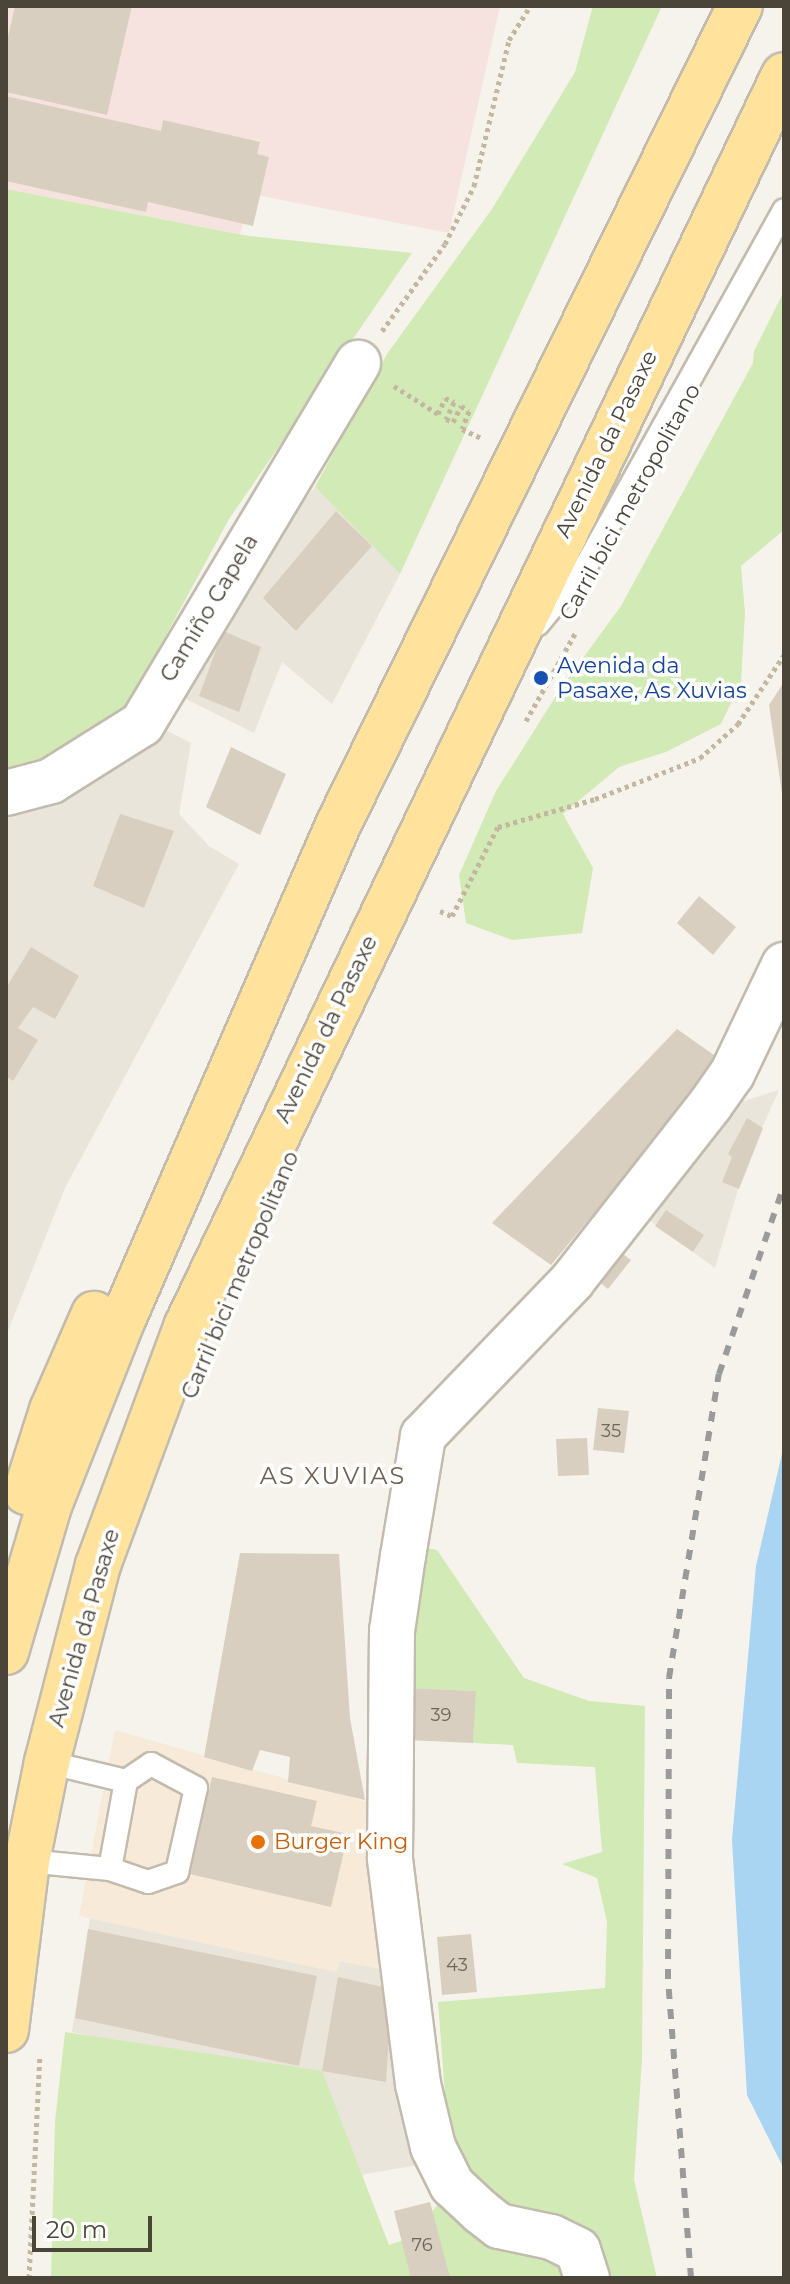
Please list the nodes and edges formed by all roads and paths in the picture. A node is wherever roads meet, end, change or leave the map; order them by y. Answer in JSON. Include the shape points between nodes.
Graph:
{"nodes":[{"id":1,"x":530,"y":6,"type":"edge"},
{"id":2,"x":740,"y":6,"type":"edge"},
{"id":3,"x":784,"y":75,"type":"edge"},
{"id":4,"x":784,"y":210,"type":"edge"},
{"id":5,"x":358,"y":363,"type":"junction"},
{"id":6,"x":462,"y":429,"type":"dead end"},
{"id":7,"x":582,"y":622,"type":"dead end"},
{"id":8,"x":784,"y":655,"type":"edge"},
{"id":9,"x":492,"y":681,"type":"junction"},
{"id":10,"x":520,"y":733,"type":"dead end"},
{"id":11,"x":6,"y":793,"type":"edge"},
{"id":12,"x":440,"y":911,"type":"dead end"},
{"id":13,"x":784,"y":965,"type":"edge"},
{"id":14,"x":172,"y":1197,"type":"junction"},
{"id":15,"x":6,"y":1554,"type":"edge"},
{"id":16,"x":6,"y":1652,"type":"edge"},
{"id":17,"x":47,"y":1762,"type":"junction"},
{"id":18,"x":126,"y":1781,"type":"junction"},
{"id":19,"x":27,"y":1861,"type":"junction"},
{"id":20,"x":110,"y":1869,"type":"junction"},
{"id":21,"x":23,"y":2038,"type":"edge"},
{"id":22,"x":29,"y":2278,"type":"edge"},
{"id":23,"x":587,"y":2278,"type":"edge"}],
"edges":[{"from":1,"to":5,"type":"path","via":[[509,40],[474,186],[445,244]]},
{"from":2,"to":14,"type":"main road","via":[[338,825]]},
{"from":3,"to":9,"type":"main road","name":"Avenida da Pasaxe"},
{"from":4,"to":9,"type":"lane","via":[[586,566]]},
{"from":5,"to":6,"type":"path","via":[[438,414],[445,398],[454,402],[446,419],[453,422],[461,406],[469,411]]},
{"from":5,"to":11,"type":"street","name":"Camiño Capela","via":[[142,724],[51,781]]},
{"from":7,"to":10,"type":"path","name":"Carril bici metropolitano"},
{"from":8,"to":12,"type":"path","via":[[738,724],[700,758],[595,799],[498,827],[452,916]]},
{"from":9,"to":17,"type":"main road","name":"Avenida da Pasaxe","via":[[187,1325],[98,1565]]},
{"from":13,"to":23,"type":"street","via":[[732,1074],[710,1105],[572,1281],[423,1436],[403,1556],[392,1631],[390,1858],[418,2084],[433,2147],[452,2185],[481,2212],[499,2226],[551,2237],[578,2250]]},
{"from":14,"to":15,"type":"main road","via":[[119,1256],[52,1410]]},
{"from":14,"to":16,"type":"main road","via":[[49,1506]]},
{"from":17,"to":18,"type":"lane"},
{"from":17,"to":19,"type":"main road","name":"Avenida da Pasaxe"},
{"from":18,"to":20,"type":"lane"},
{"from":18,"to":20,"type":"lane","via":[[151,1764],[196,1788],[177,1872],[148,1882]]},
{"from":19,"to":20,"type":"lane"},
{"from":19,"to":21,"type":"main road","name":"Avenida da Pasaxe"},
{"from":21,"to":22,"type":"path"}]}
